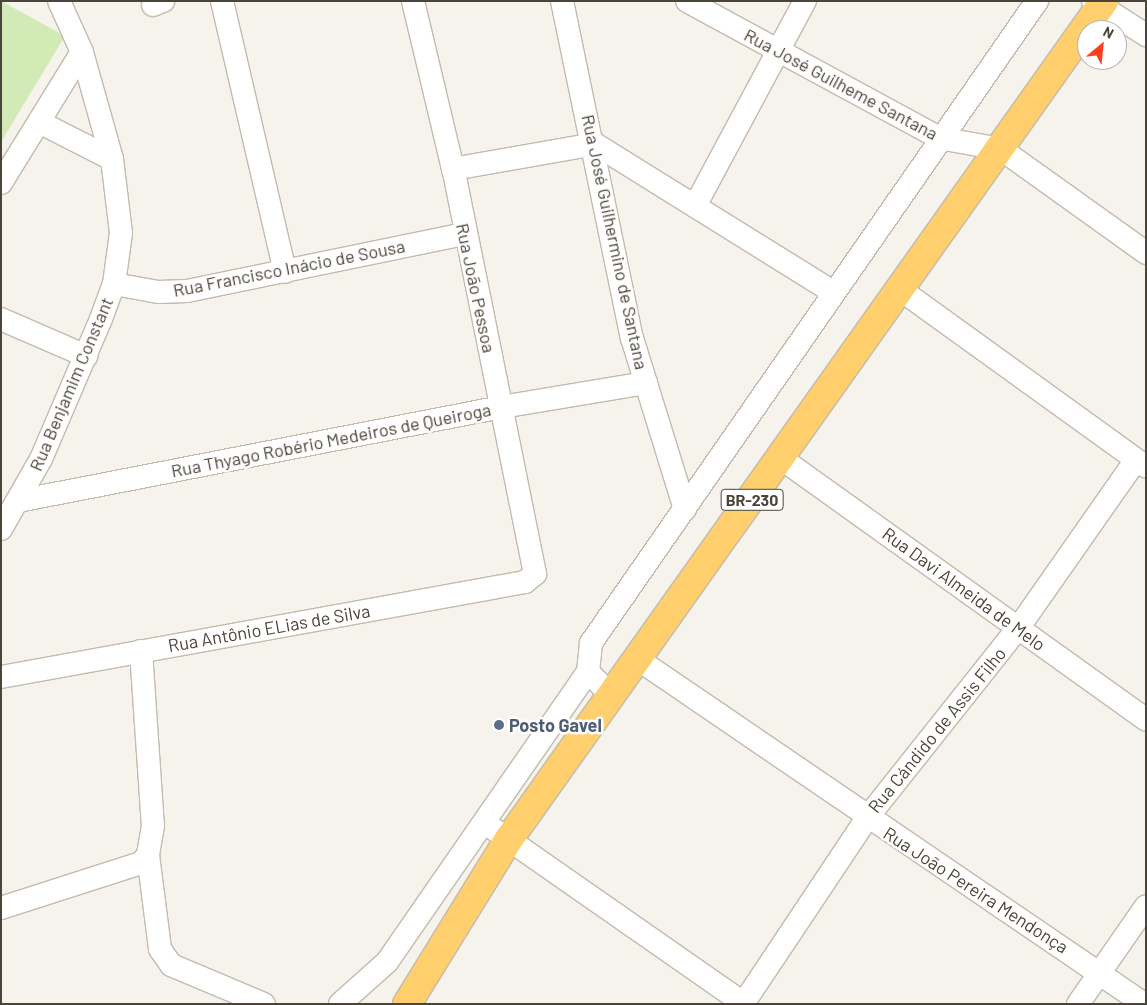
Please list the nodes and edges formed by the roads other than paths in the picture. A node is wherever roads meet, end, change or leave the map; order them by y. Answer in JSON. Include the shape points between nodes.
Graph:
{"nodes":[{"id":1,"x":58,"y":1,"type":"edge"},
{"id":2,"x":222,"y":1,"type":"edge"},
{"id":3,"x":413,"y":1,"type":"edge"},
{"id":4,"x":562,"y":1,"type":"edge"},
{"id":5,"x":687,"y":1,"type":"edge"},
{"id":6,"x":805,"y":1,"type":"edge"},
{"id":7,"x":1037,"y":1,"type":"edge"},
{"id":8,"x":1100,"y":2,"type":"edge"},
{"id":9,"x":1146,"y":35,"type":"edge"},
{"id":10,"x":780,"y":50,"type":"junction"},
{"id":11,"x":82,"y":52,"type":"junction"},
{"id":12,"x":39,"y":122,"type":"junction"},
{"id":13,"x":939,"y":138,"type":"junction"},
{"id":14,"x":595,"y":144,"type":"junction"},
{"id":15,"x":1001,"y":149,"type":"junction"},
{"id":16,"x":112,"y":159,"type":"junction"},
{"id":17,"x":453,"y":169,"type":"junction"},
{"id":18,"x":1,"y":182,"type":"edge"},
{"id":19,"x":695,"y":206,"type":"junction"},
{"id":20,"x":464,"y":234,"type":"junction"},
{"id":21,"x":1146,"y":253,"type":"edge"},
{"id":22,"x":285,"y":272,"type":"junction"},
{"id":23,"x":114,"y":284,"type":"junction"},
{"id":24,"x":901,"y":290,"type":"junction"},
{"id":25,"x":833,"y":292,"type":"junction"},
{"id":26,"x":2,"y":321,"type":"edge"},
{"id":27,"x":86,"y":356,"type":"junction"},
{"id":28,"x":646,"y":383,"type":"junction"},
{"id":29,"x":501,"y":407,"type":"junction"},
{"id":30,"x":782,"y":459,"type":"junction"},
{"id":31,"x":1141,"y":464,"type":"edge"},
{"id":32,"x":18,"y":500,"type":"junction"},
{"id":33,"x":685,"y":508,"type":"junction"},
{"id":34,"x":1,"y":529,"type":"edge"},
{"id":35,"x":535,"y":574,"type":"joint"},
{"id":36,"x":1019,"y":627,"type":"junction"},
{"id":37,"x":141,"y":651,"type":"junction"},
{"id":38,"x":636,"y":658,"type":"junction"},
{"id":39,"x":588,"y":672,"type":"junction"},
{"id":40,"x":1,"y":677,"type":"edge"},
{"id":41,"x":610,"y":694,"type":"junction"},
{"id":42,"x":1146,"y":720,"type":"edge"},
{"id":43,"x":867,"y":818,"type":"junction"},
{"id":44,"x":484,"y":823,"type":"junction"},
{"id":45,"x":508,"y":839,"type":"junction"},
{"id":46,"x":148,"y":855,"type":"junction"},
{"id":47,"x":1146,"y":906,"type":"edge"},
{"id":48,"x":1,"y":908,"type":"edge"},
{"id":49,"x":1100,"y":971,"type":"junction"},
{"id":50,"x":342,"y":1003,"type":"edge"},
{"id":51,"x":264,"y":1004,"type":"edge"},
{"id":52,"x":407,"y":1004,"type":"edge"},
{"id":53,"x":744,"y":1004,"type":"edge"},
{"id":54,"x":1078,"y":1004,"type":"edge"},
{"id":55,"x":1144,"y":1004,"type":"edge"}],
"edges":[{"from":1,"to":11,"type":"street","name":"Rua Benjamim Constant"},
{"from":2,"to":22,"type":"street"},
{"from":3,"to":17,"type":"street","name":"Rua João Pessoa"},
{"from":4,"to":14,"type":"street","name":"Rua José Guilhermino de Santana"},
{"from":5,"to":10,"type":"street","name":"Rua José Guilheme Santana"},
{"from":6,"to":10,"type":"street"},
{"from":7,"to":13,"type":"street"},
{"from":8,"to":9,"type":"street"},
{"from":8,"to":15,"type":"highway","number":"BR-230"},
{"from":10,"to":13,"type":"street","name":"Rua José Guilheme Santana"},
{"from":10,"to":19,"type":"street"},
{"from":11,"to":12,"type":"street"},
{"from":11,"to":16,"type":"street","name":"Rua Benjamim Constant"},
{"from":12,"to":16,"type":"street"},
{"from":12,"to":18,"type":"street"},
{"from":13,"to":15,"type":"street","name":"Rua José Guilheme Santana"},
{"from":13,"to":25,"type":"street"},
{"from":14,"to":17,"type":"street"},
{"from":14,"to":19,"type":"street"},
{"from":14,"to":28,"type":"street","name":"Rua José Guilhermino de Santana","via":[[632,338]]},
{"from":15,"to":21,"type":"street"},
{"from":15,"to":24,"type":"highway","number":"BR-230"},
{"from":16,"to":23,"type":"street","name":"Rua Benjamim Constant","via":[[121,213]]},
{"from":17,"to":20,"type":"street","name":"Rua João Pessoa"},
{"from":19,"to":25,"type":"street"},
{"from":20,"to":22,"type":"street","name":"Rua Francisco Inácio de Sousa"},
{"from":20,"to":29,"type":"street","name":"Rua João Pessoa"},
{"from":22,"to":23,"type":"street","name":"Rua Francisco Inácio de Sousa","via":[[187,291],[158,292]]},
{"from":23,"to":27,"type":"street","name":"Rua Benjamim Constant"},
{"from":24,"to":30,"type":"highway","number":"BR-230"},
{"from":24,"to":31,"type":"street"},
{"from":25,"to":33,"type":"street"},
{"from":26,"to":27,"type":"street"},
{"from":27,"to":32,"type":"street","name":"Rua Benjamim Constant"},
{"from":28,"to":29,"type":"street","name":"Rua Thyago Robério Medeiros de Queiroga"},
{"from":28,"to":33,"type":"street","name":"Rua José Guilhermino de Santana"},
{"from":29,"to":32,"type":"street","name":"Rua Thyago Robério Medeiros de Queiroga"},
{"from":29,"to":35,"type":"street","name":"Rua João Pessoa"},
{"from":30,"to":36,"type":"street","name":"Rua Davi Almeida de Melo"},
{"from":30,"to":38,"type":"highway","number":"BR-230"},
{"from":31,"to":36,"type":"street","name":"Rua Cándido de Assis Filho"},
{"from":32,"to":34,"type":"street","name":"Rua Benjamim Constant"},
{"from":33,"to":39,"type":"street","via":[[590,643]]},
{"from":35,"to":37,"type":"street","name":"Rua Antônio ELias de Silva","via":[[525,582]]},
{"from":36,"to":42,"type":"street","name":"Rua Davi Almeida de Melo"},
{"from":36,"to":43,"type":"street","name":"Rua Cándido de Assis Filho"},
{"from":37,"to":40,"type":"street","name":"Rua Antônio ELias de Silva"},
{"from":37,"to":46,"type":"street","via":[[153,826]]},
{"from":38,"to":41,"type":"highway","number":"BR-230"},
{"from":38,"to":43,"type":"street","name":"Rua João Pereira Mendonça"},
{"from":39,"to":41,"type":"street"},
{"from":39,"to":44,"type":"street"},
{"from":41,"to":45,"type":"highway","number":"BR-230"},
{"from":43,"to":49,"type":"street","name":"Rua João Pereira Mendonça"},
{"from":43,"to":53,"type":"street","name":"Rua Cándido de Assis Filho"},
{"from":44,"to":45,"type":"street"},
{"from":44,"to":50,"type":"street","via":[[386,962]]},
{"from":45,"to":52,"type":"highway","number":"BR-230"},
{"from":45,"to":53,"type":"street"},
{"from":46,"to":48,"type":"street","via":[[141,863]]},
{"from":46,"to":51,"type":"street","via":[[160,949],[171,965]]},
{"from":47,"to":49,"type":"street"},
{"from":49,"to":54,"type":"street"},
{"from":49,"to":55,"type":"street","name":"Rua João Pereira Mendonça"}]}
